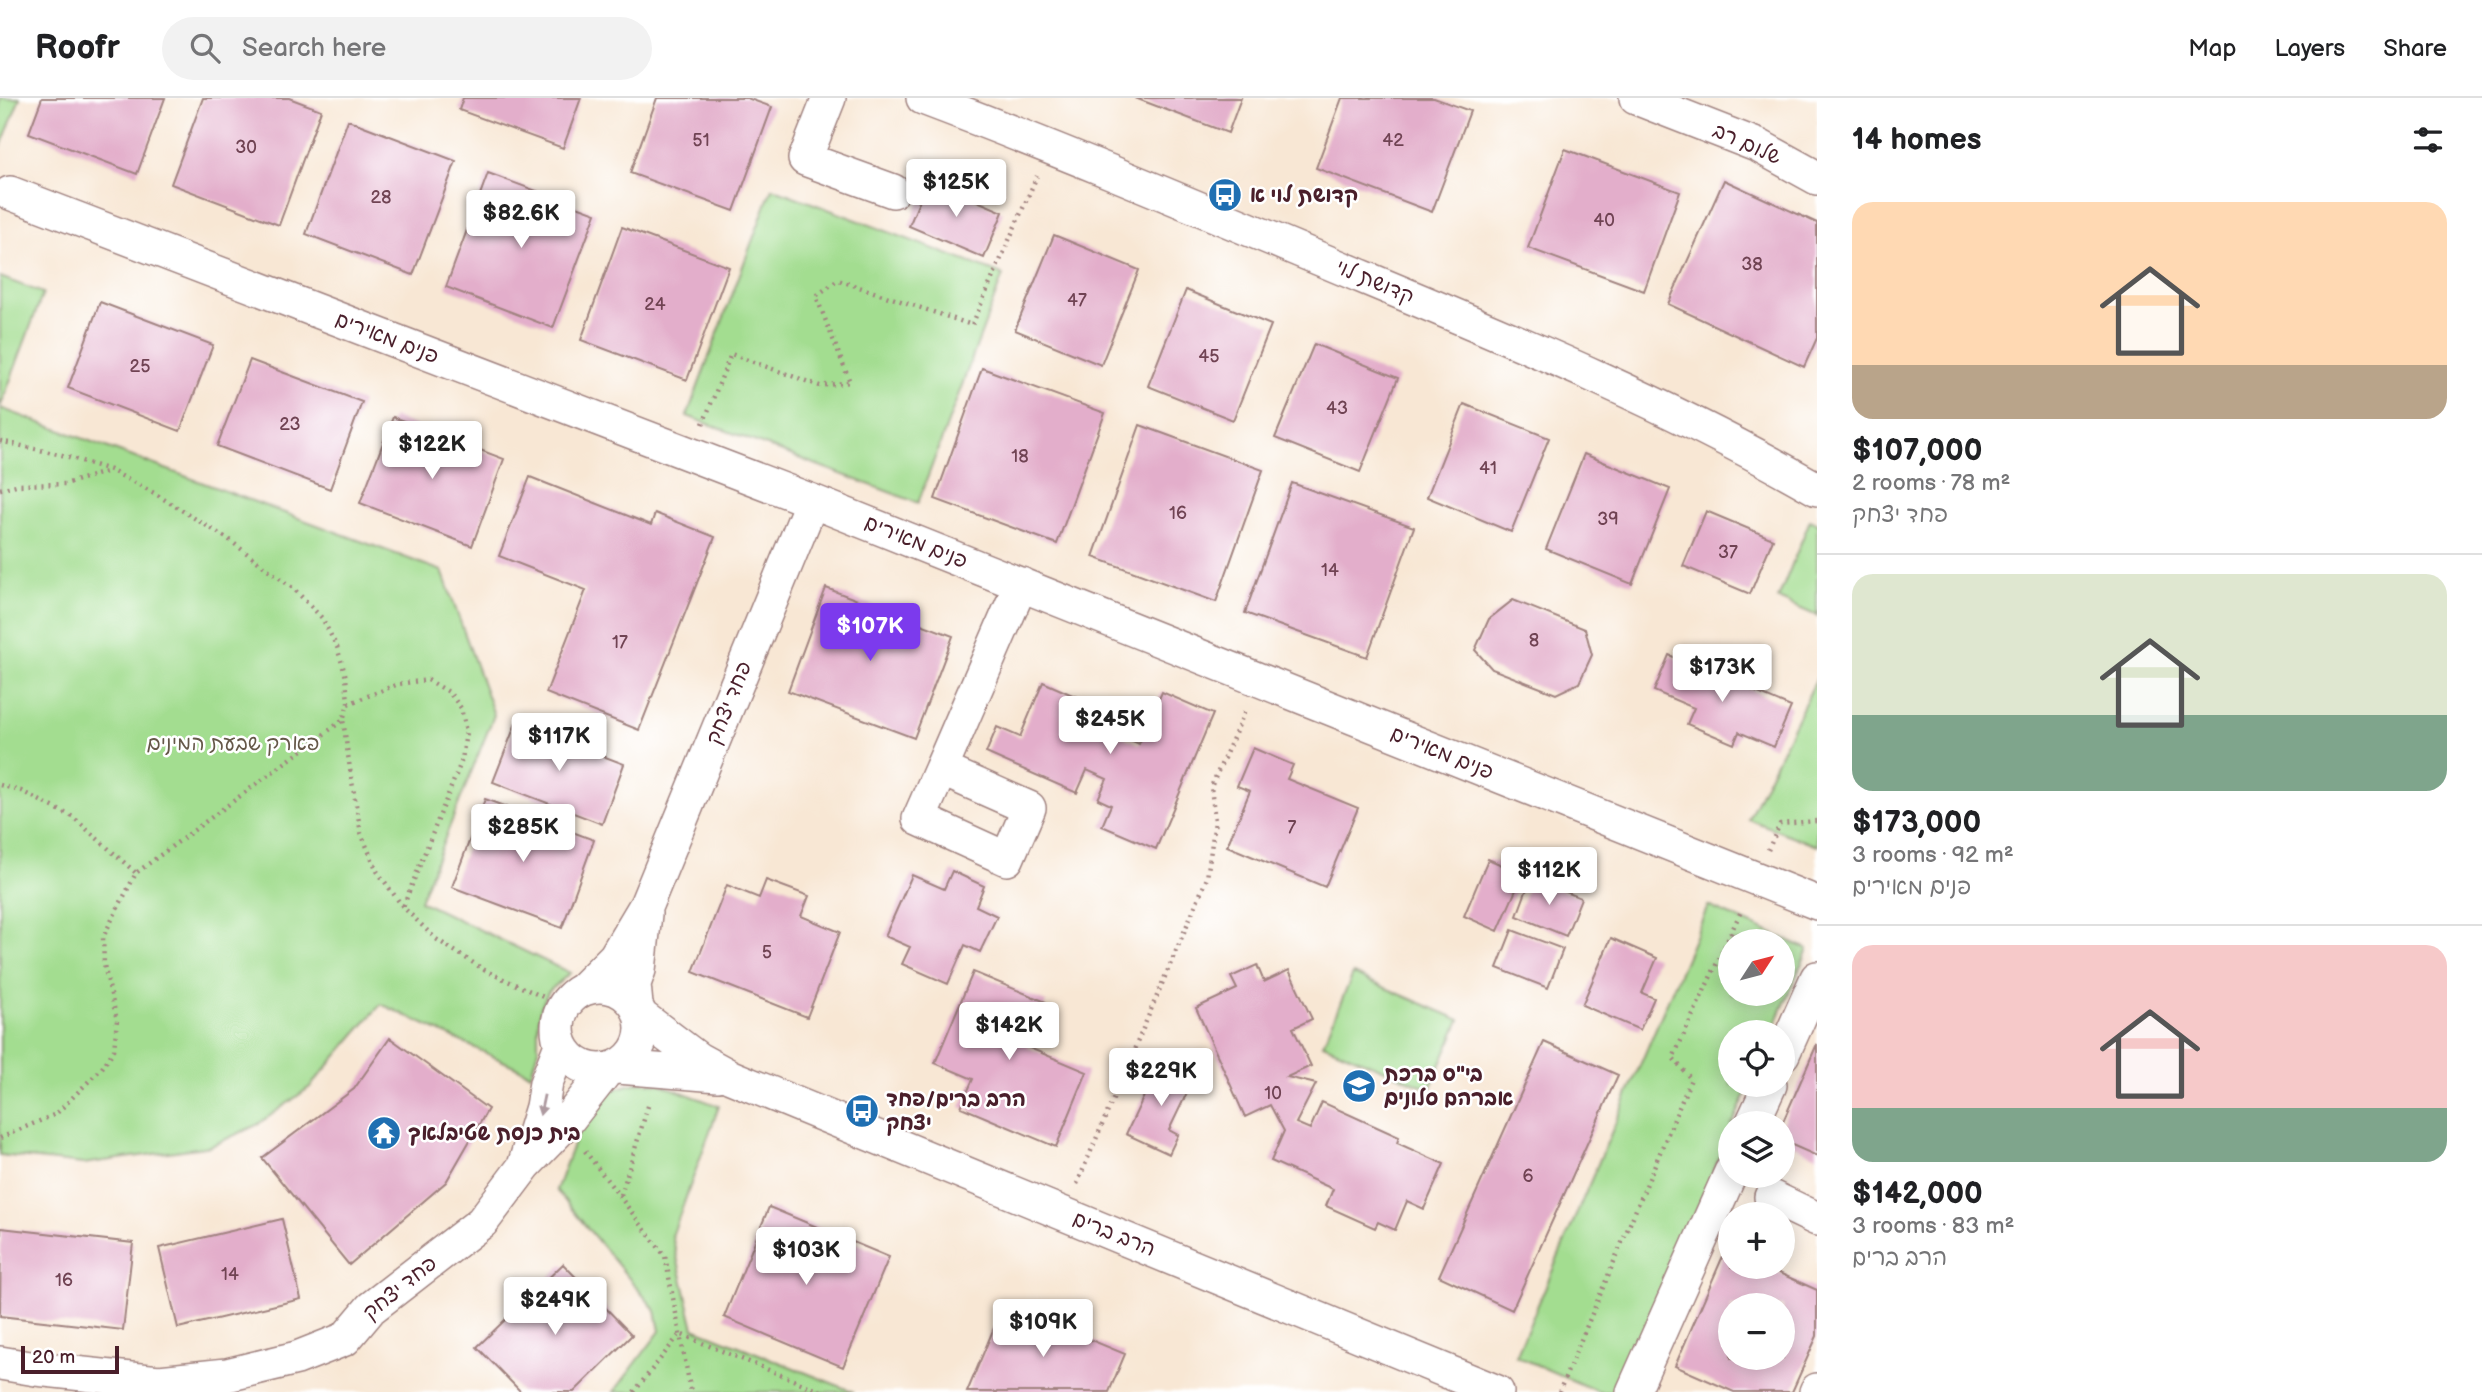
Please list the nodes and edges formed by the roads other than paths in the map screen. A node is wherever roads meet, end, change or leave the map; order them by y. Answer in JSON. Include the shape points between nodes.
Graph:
{"nodes":[{"id":1,"x":829,"y":98,"type":"edge"},
{"id":2,"x":923,"y":98,"type":"edge"},
{"id":3,"x":1636,"y":98,"type":"edge"},
{"id":4,"x":1817,"y":178,"type":"edge"},
{"id":5,"x":893,"y":191,"type":"dead end"},
{"id":6,"x":10,"y":193,"type":"dead end"},
{"id":7,"x":1817,"y":489,"type":"edge"},
{"id":8,"x":811,"y":501,"type":"junction"},
{"id":9,"x":1021,"y":584,"type":"junction"},
{"id":10,"x":941,"y":769,"type":"dead end"},
{"id":11,"x":1817,"y":903,"type":"edge"},
{"id":12,"x":646,"y":905,"type":"junction"},
{"id":13,"x":1817,"y":978,"type":"edge"},
{"id":14,"x":573,"y":998,"type":"junction"},
{"id":15,"x":638,"y":1011,"type":"junction"},
{"id":16,"x":1795,"y":1027,"type":"edge"},
{"id":17,"x":561,"y":1045,"type":"junction"},
{"id":18,"x":612,"y":1068,"type":"junction"},
{"id":19,"x":731,"y":1077,"type":"junction"},
{"id":20,"x":525,"y":1165,"type":"junction"},
{"id":21,"x":1724,"y":1188,"type":"edge"},
{"id":22,"x":1771,"y":1197,"type":"dead end"},
{"id":23,"x":1817,"y":1219,"type":"edge"},
{"id":24,"x":0,"y":1363,"type":"edge"},
{"id":25,"x":1497,"y":1392,"type":"edge"},
{"id":26,"x":1633,"y":1392,"type":"edge"}],
"edges":[{"from":1,"to":5,"type":"street","via":[[805,159]]},
{"from":2,"to":7,"type":"street","name":"קדושת לוי","via":[[1050,146],[1541,351],[1674,413]]},
{"from":3,"to":4,"type":"street","name":"שלום רב","via":[[1759,146]]},
{"from":6,"to":8,"type":"street","name":"פנים מאירים"},
{"from":8,"to":9,"type":"street","name":"פנים מאירים"},
{"from":8,"to":12,"type":"street","name":"פחד יצחק"},
{"from":9,"to":10,"type":"street"},
{"from":9,"to":11,"type":"street","name":"פנים מאירים"},
{"from":12,"to":14,"type":"street","name":"פחד יצחק","via":[[614,957]]},
{"from":12,"to":15,"type":"street","name":"פחד יצחק","via":[[634,984]]},
{"from":13,"to":16,"type":"street"},
{"from":14,"to":15,"type":"street","via":[[599,985],[608,986],[624,993]]},
{"from":14,"to":17,"type":"street","via":[[558,1026]]},
{"from":15,"to":18,"type":"street","via":[[639,1046],[626,1062]]},
{"from":15,"to":19,"type":"street","name":"הרב ברים","via":[[698,1059]]},
{"from":17,"to":18,"type":"street","via":[[575,1062],[596,1070]]},
{"from":17,"to":20,"type":"street","name":"פחד יצחק","one_way":true},
{"from":18,"to":19,"type":"street","name":"הרב ברים"},
{"from":18,"to":20,"type":"street","name":"פחד יצחק"},
{"from":19,"to":25,"type":"street","name":"הרב ברים"},
{"from":20,"to":24,"type":"street","name":"פחד יצחק","via":[[482,1222],[371,1308],[345,1339],[298,1358],[227,1375],[159,1382]]},
{"from":21,"to":26,"type":"street"},
{"from":22,"to":23,"type":"street"}]}
